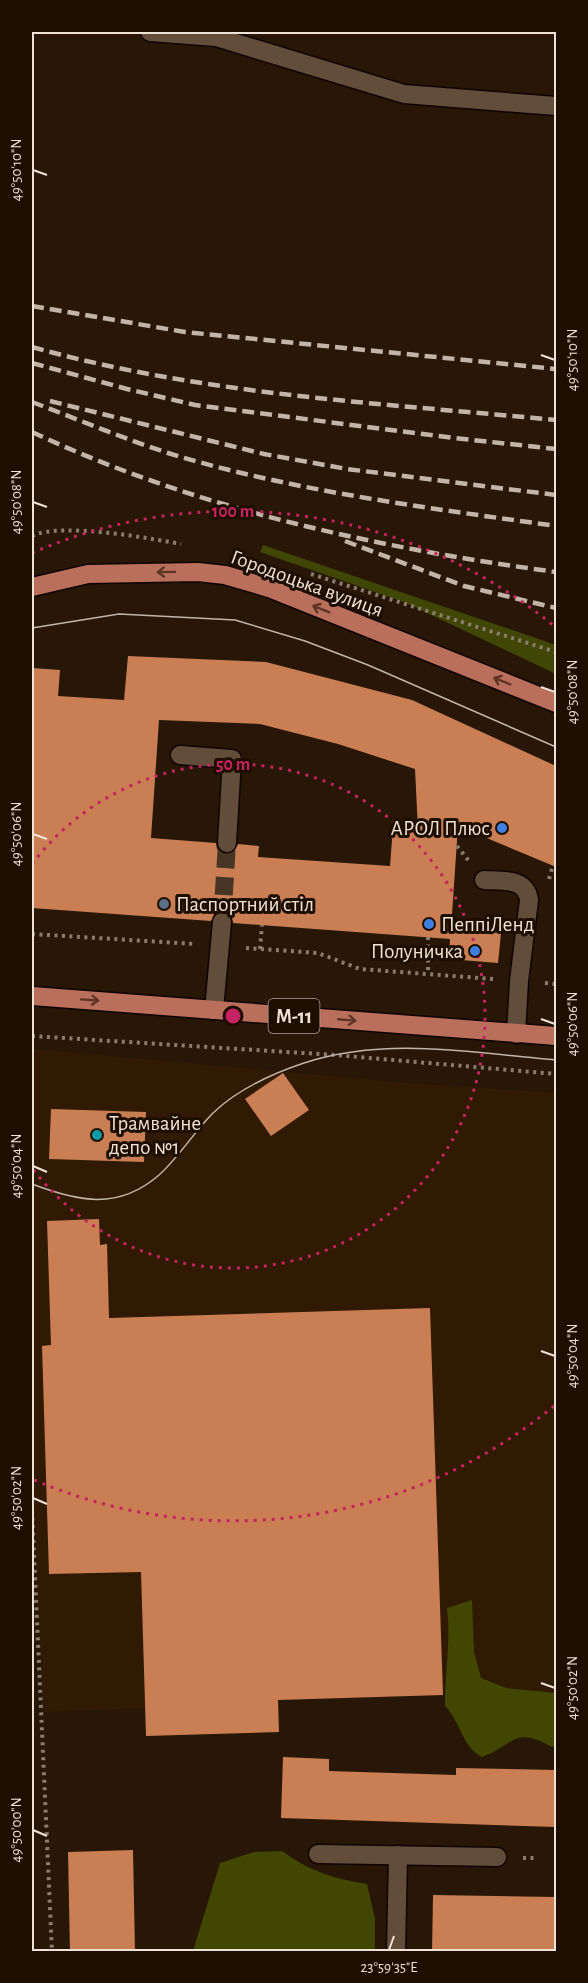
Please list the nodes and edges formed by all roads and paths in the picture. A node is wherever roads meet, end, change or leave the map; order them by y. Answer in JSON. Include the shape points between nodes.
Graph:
{"nodes":[{"id":1,"x":150,"y":32,"type":"edge"},
{"id":2,"x":556,"y":106,"type":"edge"},
{"id":3,"x":32,"y":587,"type":"edge"},
{"id":4,"x":556,"y":703,"type":"edge"},
{"id":5,"x":180,"y":755,"type":"dead end"},
{"id":6,"x":227,"y":843,"type":"tunnel mouth"},
{"id":7,"x":554,"y":865,"type":"dead end"},
{"id":8,"x":549,"y":879,"type":"dead end"},
{"id":9,"x":484,"y":880,"type":"dead end"},
{"id":10,"x":222,"y":922,"type":"tunnel mouth"},
{"id":11,"x":262,"y":925,"type":"dead end"},
{"id":12,"x":32,"y":934,"type":"edge"},
{"id":13,"x":428,"y":938,"type":"dead end"},
{"id":14,"x":204,"y":944,"type":"dead end"},
{"id":15,"x":244,"y":948,"type":"dead end"},
{"id":16,"x":260,"y":949,"type":"junction"},
{"id":17,"x":429,"y":974,"type":"junction"},
{"id":18,"x":519,"y":981,"type":"junction"},
{"id":19,"x":556,"y":984,"type":"edge"},
{"id":20,"x":32,"y":996,"type":"edge"},
{"id":21,"x":214,"y":1010,"type":"junction"},
{"id":22,"x":516,"y":1034,"type":"junction"},
{"id":23,"x":32,"y":1036,"type":"edge"},
{"id":24,"x":556,"y":1036,"type":"edge"},
{"id":25,"x":556,"y":1074,"type":"edge"},
{"id":26,"x":32,"y":1510,"type":"edge"},
{"id":27,"x":318,"y":1854,"type":"dead end"},
{"id":28,"x":398,"y":1856,"type":"junction"},
{"id":29,"x":497,"y":1857,"type":"dead end"},
{"id":30,"x":52,"y":1952,"type":"edge"},
{"id":31,"x":396,"y":1952,"type":"edge"}],
"edges":[{"from":1,"to":2,"type":"street","via":[[216,37],[404,94]]},
{"from":4,"to":3,"type":"main road","name":"Городоцька вулиця","one_way":true,"via":[[268,588],[225,575],[88,574]]},
{"from":5,"to":6,"type":"street","via":[[232,759]]},
{"from":7,"to":8,"type":"path"},
{"from":9,"to":18,"type":"street","via":[[519,883],[528,891]]},
{"from":10,"to":21,"type":"street"},
{"from":11,"to":16,"type":"path"},
{"from":12,"to":14,"type":"path"},
{"from":13,"to":17,"type":"path"},
{"from":15,"to":16,"type":"path"},
{"from":16,"to":17,"type":"path","via":[[318,953],[360,969]]},
{"from":17,"to":18,"type":"path"},
{"from":18,"to":19,"type":"path"},
{"from":18,"to":22,"type":"street"},
{"from":20,"to":21,"type":"main road","number":"М-11","one_way":true},
{"from":21,"to":22,"type":"main road","number":"М-11","one_way":true},
{"from":22,"to":24,"type":"main road","number":"М-11"},
{"from":23,"to":25,"type":"path"},
{"from":26,"to":30,"type":"path"},
{"from":27,"to":28,"type":"street"},
{"from":28,"to":29,"type":"street"},
{"from":28,"to":31,"type":"street"}]}
